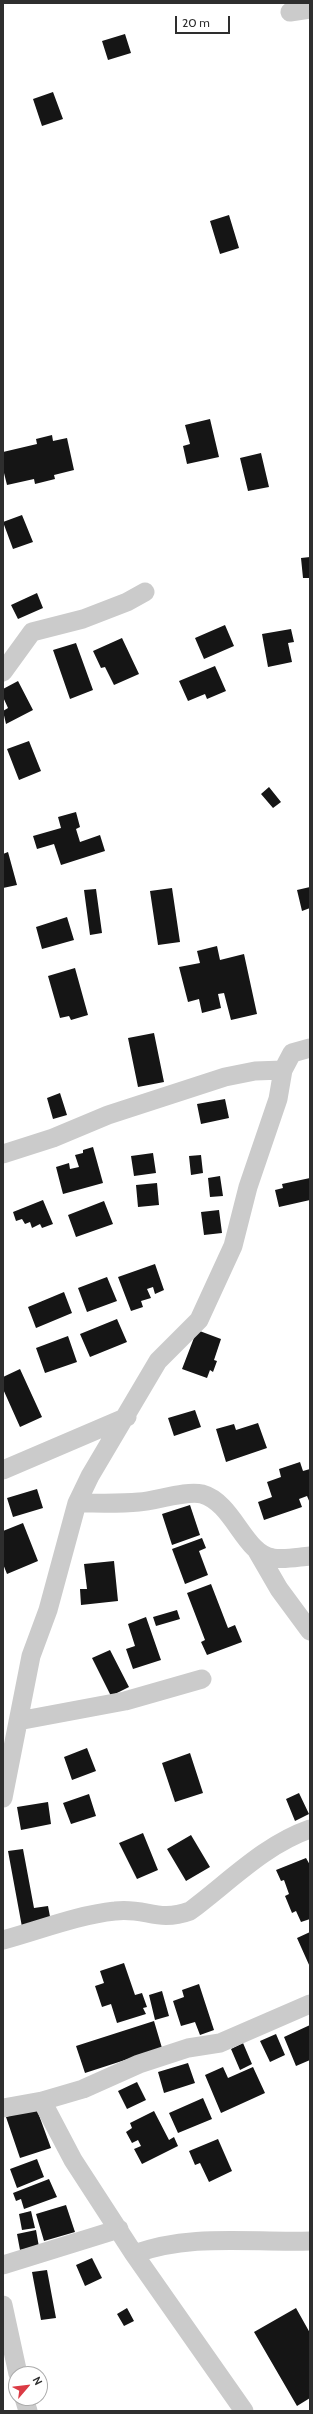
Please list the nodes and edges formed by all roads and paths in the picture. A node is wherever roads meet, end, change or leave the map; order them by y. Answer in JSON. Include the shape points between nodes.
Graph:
{"nodes":[{"id":1,"x":310,"y":9,"type":"edge"},
{"id":2,"x":290,"y":12,"type":"dead end"},
{"id":3,"x":146,"y":592,"type":"dead end"},
{"id":4,"x":9,"y":652,"type":"edge"},
{"id":5,"x":3,"y":672,"type":"edge"},
{"id":6,"x":310,"y":1048,"type":"edge"},
{"id":7,"x":283,"y":1070,"type":"junction"},
{"id":8,"x":3,"y":1154,"type":"edge"},
{"id":9,"x":127,"y":1417,"type":"junction"},
{"id":10,"x":3,"y":1470,"type":"edge"},
{"id":11,"x":78,"y":1503,"type":"junction"},
{"id":12,"x":257,"y":1551,"type":"junction"},
{"id":13,"x":310,"y":1556,"type":"edge"},
{"id":14,"x":310,"y":1631,"type":"edge"},
{"id":15,"x":202,"y":1679,"type":"dead end"},
{"id":16,"x":18,"y":1721,"type":"junction"},
{"id":17,"x":3,"y":1798,"type":"edge"},
{"id":18,"x":310,"y":1829,"type":"edge"},
{"id":19,"x":3,"y":1940,"type":"edge"},
{"id":20,"x":310,"y":2004,"type":"edge"},
{"id":21,"x":42,"y":2101,"type":"junction"},
{"id":22,"x":3,"y":2108,"type":"edge"},
{"id":23,"x":119,"y":2229,"type":"junction"},
{"id":24,"x":310,"y":2241,"type":"edge"},
{"id":25,"x":134,"y":2254,"type":"junction"},
{"id":26,"x":3,"y":2265,"type":"edge"},
{"id":27,"x":3,"y":2305,"type":"edge"},
{"id":28,"x":16,"y":2366,"type":"edge"},
{"id":29,"x":244,"y":2411,"type":"edge"}],
"edges":[{"from":1,"to":2,"type":"street"},
{"from":3,"to":4,"type":"street","via":[[83,619],[32,632]]},
{"from":4,"to":5,"type":"street"},
{"from":6,"to":7,"type":"street","via":[[292,1053]]},
{"from":7,"to":8,"type":"street","via":[[255,1071],[224,1078],[108,1115],[53,1138]]},
{"from":7,"to":9,"type":"street","via":[[278,1099],[248,1187],[233,1246],[199,1320],[158,1361]]},
{"from":9,"to":10,"type":"street"},
{"from":9,"to":11,"type":"street","via":[[90,1476]]},
{"from":11,"to":12,"type":"street","via":[[138,1502],[202,1494],[232,1517]]},
{"from":11,"to":16,"type":"street","via":[[48,1610],[31,1656]]},
{"from":12,"to":13,"type":"street","via":[[272,1558]]},
{"from":12,"to":14,"type":"street","via":[[279,1589]]},
{"from":15,"to":16,"type":"street","via":[[125,1701]]},
{"from":16,"to":17,"type":"street"},
{"from":18,"to":19,"type":"street","via":[[294,1834],[272,1847],[190,1911],[163,1917],[136,1911],[116,1911],[78,1918]]},
{"from":20,"to":21,"type":"street","via":[[220,2043],[188,2048],[139,2064],[83,2089]]},
{"from":21,"to":22,"type":"street"},
{"from":21,"to":23,"type":"street","via":[[73,2160]]},
{"from":23,"to":25,"type":"street"},
{"from":23,"to":26,"type":"street"},
{"from":24,"to":25,"type":"street","via":[[202,2240],[159,2245]]},
{"from":25,"to":29,"type":"street"},
{"from":27,"to":28,"type":"street"}]}
